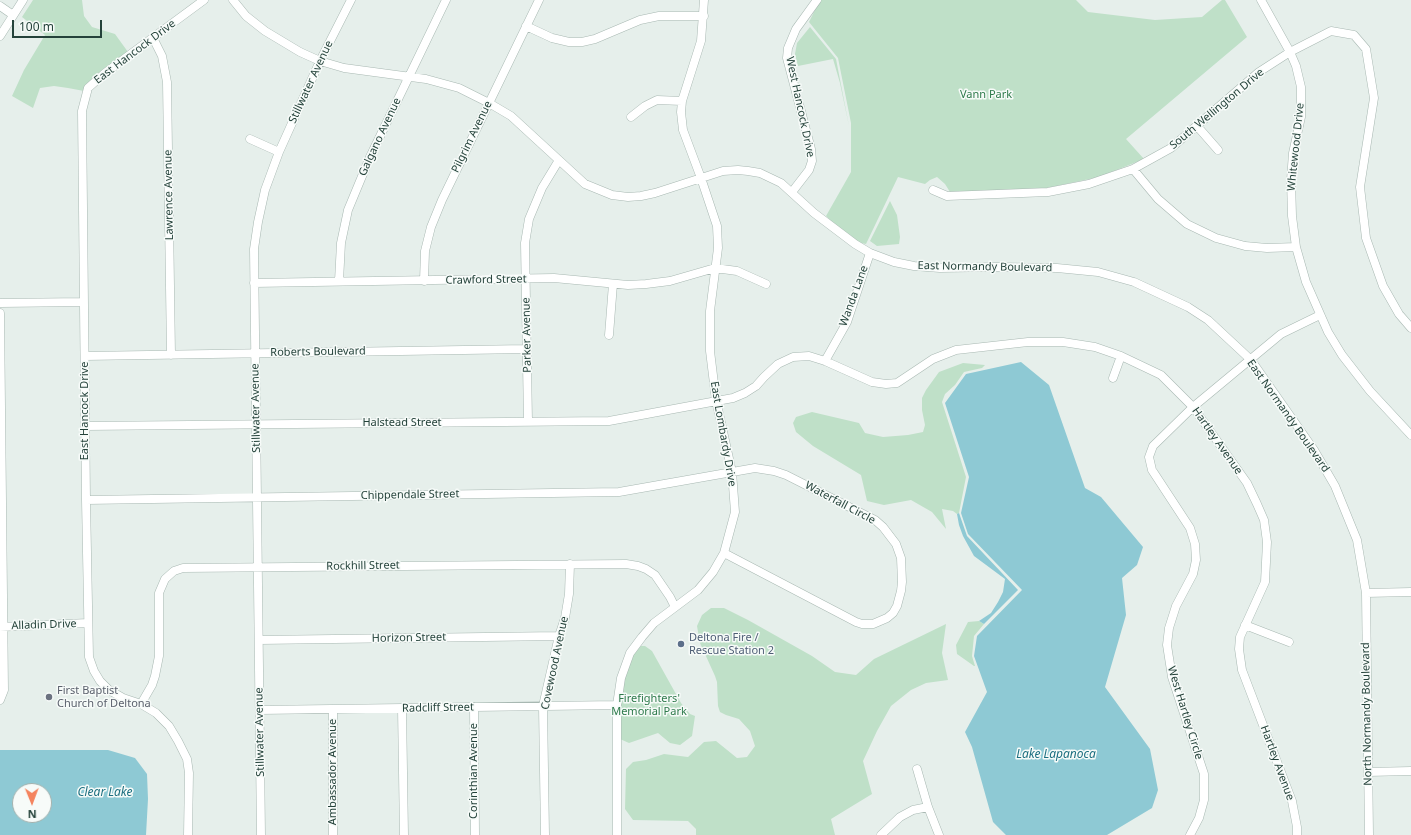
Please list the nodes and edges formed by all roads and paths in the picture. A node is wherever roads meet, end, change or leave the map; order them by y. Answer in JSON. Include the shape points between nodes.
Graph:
{"nodes":[{"id":1,"x":23,"y":0,"type":"edge"},
{"id":2,"x":204,"y":0,"type":"edge"},
{"id":3,"x":233,"y":0,"type":"edge"},
{"id":4,"x":351,"y":0,"type":"edge"},
{"id":5,"x":446,"y":0,"type":"edge"},
{"id":6,"x":539,"y":0,"type":"edge"},
{"id":7,"x":704,"y":0,"type":"edge"},
{"id":8,"x":817,"y":0,"type":"edge"},
{"id":9,"x":1262,"y":0,"type":"edge"},
{"id":10,"x":0,"y":6,"type":"edge"},
{"id":11,"x":13,"y":15,"type":"junction"},
{"id":12,"x":704,"y":16,"type":"junction"},
{"id":13,"x":526,"y":26,"type":"junction"},
{"id":14,"x":0,"y":36,"type":"edge"},
{"id":15,"x":153,"y":38,"type":"junction"},
{"id":16,"x":1290,"y":52,"type":"junction"},
{"id":17,"x":320,"y":61,"type":"junction"},
{"id":18,"x":408,"y":76,"type":"junction"},
{"id":19,"x":682,"y":101,"type":"junction"},
{"id":20,"x":489,"y":103,"type":"junction"},
{"id":21,"x":631,"y":116,"type":"dead end"},
{"id":22,"x":1197,"y":126,"type":"junction"},
{"id":23,"x":250,"y":139,"type":"dead end"},
{"id":24,"x":1218,"y":150,"type":"dead end"},
{"id":25,"x":279,"y":152,"type":"junction"},
{"id":26,"x":559,"y":160,"type":"junction"},
{"id":27,"x":1133,"y":169,"type":"junction"},
{"id":28,"x":701,"y":178,"type":"junction"},
{"id":29,"x":933,"y":190,"type":"dead end"},
{"id":30,"x":792,"y":192,"type":"junction"},
{"id":31,"x":1296,"y":247,"type":"junction"},
{"id":32,"x":870,"y":253,"type":"junction"},
{"id":33,"x":715,"y":268,"type":"junction"},
{"id":34,"x":526,"y":279,"type":"junction"},
{"id":35,"x":424,"y":281,"type":"junction"},
{"id":36,"x":339,"y":282,"type":"junction"},
{"id":37,"x":254,"y":283,"type":"junction"},
{"id":38,"x":613,"y":284,"type":"junction"},
{"id":39,"x":766,"y":284,"type":"dead end"},
{"id":40,"x":84,"y":302,"type":"junction"},
{"id":41,"x":0,"y":303,"type":"edge"},
{"id":42,"x":0,"y":313,"type":"edge"},
{"id":43,"x":1320,"y":315,"type":"junction"},
{"id":44,"x":1411,"y":328,"type":"edge"},
{"id":45,"x":609,"y":335,"type":"dead end"},
{"id":46,"x":527,"y":349,"type":"junction"},
{"id":47,"x":255,"y":354,"type":"junction"},
{"id":48,"x":171,"y":355,"type":"junction"},
{"id":49,"x":85,"y":356,"type":"junction"},
{"id":50,"x":1121,"y":356,"type":"junction"},
{"id":51,"x":1251,"y":360,"type":"junction"},
{"id":52,"x":825,"y":361,"type":"junction"},
{"id":53,"x":1113,"y":378,"type":"dead end"},
{"id":54,"x":716,"y":400,"type":"junction"},
{"id":55,"x":1193,"y":407,"type":"junction"},
{"id":56,"x":528,"y":422,"type":"junction"},
{"id":57,"x":256,"y":424,"type":"junction"},
{"id":58,"x":86,"y":426,"type":"junction"},
{"id":59,"x":1411,"y":435,"type":"edge"},
{"id":60,"x":732,"y":472,"type":"junction"},
{"id":61,"x":258,"y":497,"type":"junction"},
{"id":62,"x":86,"y":500,"type":"junction"},
{"id":63,"x":724,"y":553,"type":"junction"},
{"id":64,"x":570,"y":564,"type":"junction"},
{"id":65,"x":258,"y":567,"type":"junction"},
{"id":66,"x":1411,"y":592,"type":"edge"},
{"id":67,"x":1366,"y":593,"type":"junction"},
{"id":68,"x":675,"y":607,"type":"junction"},
{"id":69,"x":88,"y":623,"type":"junction"},
{"id":70,"x":2,"y":626,"type":"edge"},
{"id":71,"x":1245,"y":626,"type":"junction"},
{"id":72,"x":559,"y":636,"type":"junction"},
{"id":73,"x":259,"y":640,"type":"junction"},
{"id":74,"x":1289,"y":642,"type":"dead end"},
{"id":75,"x":0,"y":700,"type":"edge"},
{"id":76,"x":141,"y":704,"type":"junction"},
{"id":77,"x":617,"y":705,"type":"junction"},
{"id":78,"x":543,"y":706,"type":"junction"},
{"id":79,"x":474,"y":707,"type":"junction"},
{"id":80,"x":402,"y":708,"type":"junction"},
{"id":81,"x":333,"y":709,"type":"junction"},
{"id":82,"x":260,"y":710,"type":"junction"},
{"id":83,"x":918,"y":769,"type":"dead end"},
{"id":84,"x":1411,"y":771,"type":"edge"},
{"id":85,"x":1368,"y":772,"type":"junction"},
{"id":86,"x":928,"y":807,"type":"junction"},
{"id":87,"x":188,"y":835,"type":"edge"},
{"id":88,"x":261,"y":835,"type":"edge"},
{"id":89,"x":333,"y":835,"type":"edge"},
{"id":90,"x":404,"y":835,"type":"edge"},
{"id":91,"x":475,"y":835,"type":"edge"},
{"id":92,"x":545,"y":835,"type":"edge"},
{"id":93,"x":617,"y":835,"type":"edge"},
{"id":94,"x":881,"y":835,"type":"edge"},
{"id":95,"x":939,"y":835,"type":"edge"},
{"id":96,"x":1190,"y":835,"type":"edge"},
{"id":97,"x":1297,"y":835,"type":"edge"},
{"id":98,"x":1370,"y":835,"type":"edge"}],
"edges":[{"from":1,"to":11,"type":"street"},
{"from":2,"to":15,"type":"street","name":"East Hancock Drive"},
{"from":3,"to":17,"type":"street","name":"East Normandy Boulevard","via":[[246,16],[265,31]]},
{"from":4,"to":17,"type":"street","name":"Stillwater Avenue"},
{"from":5,"to":18,"type":"street","name":"Galgano Avenue"},
{"from":6,"to":13,"type":"street","name":"Pilgrim Avenue"},
{"from":7,"to":12,"type":"street","name":"East Lombardy Drive"},
{"from":8,"to":30,"type":"street","name":"West Hancock Drive","via":[[796,29],[788,48],[787,58],[812,161],[809,170]]},
{"from":9,"to":16,"type":"street","name":"Whitewood Drive"},
{"from":10,"to":11,"type":"street"},
{"from":11,"to":14,"type":"street"},
{"from":12,"to":13,"type":"street","via":[[659,16],[640,20],[596,39],[582,42],[552,38]]},
{"from":12,"to":19,"type":"street","name":"East Lombardy Drive","via":[[701,41]]},
{"from":13,"to":20,"type":"street","name":"Pilgrim Avenue"},
{"from":15,"to":40,"type":"street","name":"East Hancock Drive","via":[[88,88],[84,99]]},
{"from":15,"to":48,"type":"street","name":"Lawrence Avenue","via":[[162,56],[167,82]]},
{"from":16,"to":22,"type":"street","name":"South Wellington Drive","via":[[1259,72]]},
{"from":16,"to":31,"type":"street","name":"Whitewood Drive","via":[[1301,88],[1301,117],[1293,153],[1292,180],[1292,216]]},
{"from":16,"to":44,"type":"street","name":"South Wellington Drive","via":[[1331,31],[1354,35],[1366,49],[1374,98],[1360,187],[1366,238],[1383,286],[1399,314]]},
{"from":17,"to":18,"type":"street","name":"East Normandy Boulevard","via":[[344,68]]},
{"from":17,"to":25,"type":"street","name":"Stillwater Avenue"},
{"from":18,"to":20,"type":"street","name":"East Normandy Boulevard","via":[[459,88]]},
{"from":18,"to":36,"type":"street","name":"Galgano Avenue","via":[[348,210],[341,243]]},
{"from":19,"to":21,"type":"street","via":[[657,100]]},
{"from":19,"to":28,"type":"street","name":"East Lombardy Drive","via":[[683,130]]},
{"from":20,"to":26,"type":"street","name":"East Normandy Boulevard","via":[[511,116]]},
{"from":20,"to":35,"type":"street","name":"Pilgrim Avenue","via":[[431,227],[425,251]]},
{"from":22,"to":24,"type":"street"},
{"from":22,"to":27,"type":"street","name":"South Wellington Drive","via":[[1171,148]]},
{"from":23,"to":25,"type":"street"},
{"from":25,"to":37,"type":"street","name":"Stillwater Avenue","via":[[265,190],[258,222],[254,249]]},
{"from":26,"to":28,"type":"street","name":"East Normandy Boulevard","via":[[585,184],[612,195],[640,196]]},
{"from":26,"to":34,"type":"street","name":"Parker Avenue","via":[[542,188],[529,219],[525,243]]},
{"from":27,"to":29,"type":"street","name":"South Wellington Drive","via":[[1089,184],[1048,192],[947,196]]},
{"from":27,"to":31,"type":"street","via":[[1158,199],[1188,224],[1216,238],[1245,246]]},
{"from":28,"to":30,"type":"street","name":"East Normandy Boulevard","via":[[723,171],[748,171],[760,173],[781,183]]},
{"from":28,"to":33,"type":"street","name":"East Lombardy Drive","via":[[717,226],[718,248]]},
{"from":30,"to":32,"type":"street","name":"East Normandy Boulevard","via":[[814,213]]},
{"from":31,"to":43,"type":"street","name":"Whitewood Drive","via":[[1306,282]]},
{"from":32,"to":51,"type":"street","name":"East Normandy Boulevard","via":[[914,266],[1057,268],[1098,272],[1134,282],[1188,306],[1208,320]]},
{"from":32,"to":52,"type":"street","name":"Wanda Lane","via":[[846,322]]},
{"from":33,"to":38,"type":"street","name":"Crawford Street","via":[[670,281]]},
{"from":33,"to":39,"type":"street","via":[[738,271]]},
{"from":33,"to":54,"type":"street","name":"East Lombardy Drive","via":[[710,311],[710,351]]},
{"from":34,"to":35,"type":"street","name":"Crawford Street"},
{"from":34,"to":38,"type":"street","name":"Crawford Street","via":[[572,279]]},
{"from":34,"to":46,"type":"street","name":"Parker Avenue"},
{"from":35,"to":36,"type":"street","name":"Crawford Street"},
{"from":36,"to":37,"type":"street","name":"Crawford Street"},
{"from":37,"to":47,"type":"street","name":"Stillwater Avenue"},
{"from":38,"to":45,"type":"street"},
{"from":40,"to":41,"type":"street"},
{"from":40,"to":49,"type":"street","name":"East Hancock Drive"},
{"from":42,"to":70,"type":"street"},
{"from":43,"to":51,"type":"street","name":"West Hartley Circle","via":[[1281,334]]},
{"from":43,"to":59,"type":"street","name":"Whitewood Drive","via":[[1342,355]]},
{"from":46,"to":47,"type":"street","name":"Roberts Boulevard"},
{"from":46,"to":56,"type":"street","name":"Parker Avenue"},
{"from":47,"to":48,"type":"street","name":"Roberts Boulevard"},
{"from":47,"to":57,"type":"street","name":"Stillwater Avenue"},
{"from":48,"to":49,"type":"street","name":"Roberts Boulevard"},
{"from":49,"to":58,"type":"street","name":"East Hancock Drive"},
{"from":50,"to":52,"type":"street","name":"Hartley Avenue","via":[[1095,347],[1063,342],[1028,342],[956,350],[933,359],[898,383],[886,384],[872,382]]},
{"from":50,"to":53,"type":"street"},
{"from":50,"to":55,"type":"street","name":"Hartley Avenue","via":[[1161,375]]},
{"from":51,"to":55,"type":"street","name":"West Hartley Circle"},
{"from":51,"to":67,"type":"street","name":"East Normandy Boulevard","via":[[1314,450],[1335,486],[1357,540]]},
{"from":52,"to":54,"type":"street","name":"Hartley Avenue","via":[[809,356],[793,357],[778,364],[756,386],[745,393],[733,398]]},
{"from":54,"to":56,"type":"street","name":"Halstead Street","via":[[609,421]]},
{"from":54,"to":60,"type":"street","name":"East Lombardy Drive"},
{"from":55,"to":71,"type":"street","name":"Hartley Avenue","via":[[1246,483],[1264,520],[1268,542],[1265,582]]},
{"from":55,"to":96,"type":"street","name":"West Hartley Circle","via":[[1153,446],[1149,457],[1152,470],[1190,528],[1195,544],[1196,560],[1193,574],[1176,606],[1167,645],[1172,677],[1204,774],[1204,800],[1199,818]]},
{"from":56,"to":57,"type":"street","name":"Halstead Street"},
{"from":57,"to":58,"type":"street","name":"Halstead Street"},
{"from":57,"to":61,"type":"street","name":"Stillwater Avenue"},
{"from":58,"to":62,"type":"street","name":"East Hancock Drive"},
{"from":60,"to":61,"type":"street","name":"Chippendale Street","via":[[618,492]]},
{"from":60,"to":63,"type":"street","name":"East Lombardy Drive","via":[[735,512]]},
{"from":60,"to":63,"type":"street","name":"Waterfall Circle","via":[[755,468],[786,475],[875,520],[896,544],[901,558],[901,591],[893,613],[873,624],[862,624]]},
{"from":61,"to":62,"type":"street","name":"Chippendale Street"},
{"from":61,"to":65,"type":"street","name":"Stillwater Avenue"},
{"from":62,"to":69,"type":"street","name":"East Hancock Drive"},
{"from":63,"to":68,"type":"street","name":"East Lombardy Drive","via":[[698,590]]},
{"from":64,"to":65,"type":"street","name":"Rockhill Street"},
{"from":64,"to":68,"type":"street","name":"Rockhill Street","via":[[626,564],[646,569],[655,575]]},
{"from":64,"to":72,"type":"street","name":"Covewood Avenue","via":[[569,594]]},
{"from":65,"to":73,"type":"street","name":"Stillwater Avenue"},
{"from":65,"to":76,"type":"street","name":"Rockhill Street","via":[[183,568],[174,571],[165,579],[159,593],[159,656],[152,685]]},
{"from":66,"to":67,"type":"street"},
{"from":67,"to":85,"type":"street","name":"North Normandy Boulevard"},
{"from":68,"to":77,"type":"street","name":"East Lombardy Drive","via":[[654,623],[630,653],[621,678]]},
{"from":69,"to":70,"type":"street","name":"Alladin Drive"},
{"from":69,"to":76,"type":"street","name":"East Hancock Drive","via":[[89,657],[94,672],[108,690]]},
{"from":70,"to":75,"type":"street","via":[[4,690]]},
{"from":71,"to":74,"type":"street"},
{"from":71,"to":97,"type":"street","name":"Hartley Avenue","via":[[1240,636],[1239,648],[1242,670],[1292,801]]},
{"from":72,"to":73,"type":"street","name":"Horizon Street"},
{"from":72,"to":78,"type":"street","name":"Covewood Avenue"},
{"from":73,"to":82,"type":"street","name":"Stillwater Avenue"},
{"from":76,"to":87,"type":"street","name":"East Hancock Drive","via":[[156,713],[169,726],[187,759]]},
{"from":77,"to":78,"type":"street","name":"Radcliff Street"},
{"from":77,"to":93,"type":"street","name":"East Lombardy Drive"},
{"from":78,"to":79,"type":"street","name":"Radcliff Street"},
{"from":78,"to":92,"type":"street","name":"Covewood Avenue"},
{"from":79,"to":80,"type":"street","name":"Radcliff Street"},
{"from":79,"to":91,"type":"street","name":"Corinthian Avenue"},
{"from":80,"to":81,"type":"street","name":"Radcliff Street"},
{"from":80,"to":90,"type":"street"},
{"from":81,"to":82,"type":"street","name":"Radcliff Street"},
{"from":81,"to":89,"type":"street","name":"Ambassador Avenue"},
{"from":82,"to":88,"type":"street","name":"Stillwater Avenue"},
{"from":83,"to":86,"type":"street"},
{"from":84,"to":85,"type":"street"},
{"from":85,"to":98,"type":"street","name":"North Normandy Boulevard"},
{"from":86,"to":94,"type":"street","via":[[913,810],[900,817]]},
{"from":86,"to":95,"type":"street"}]}
